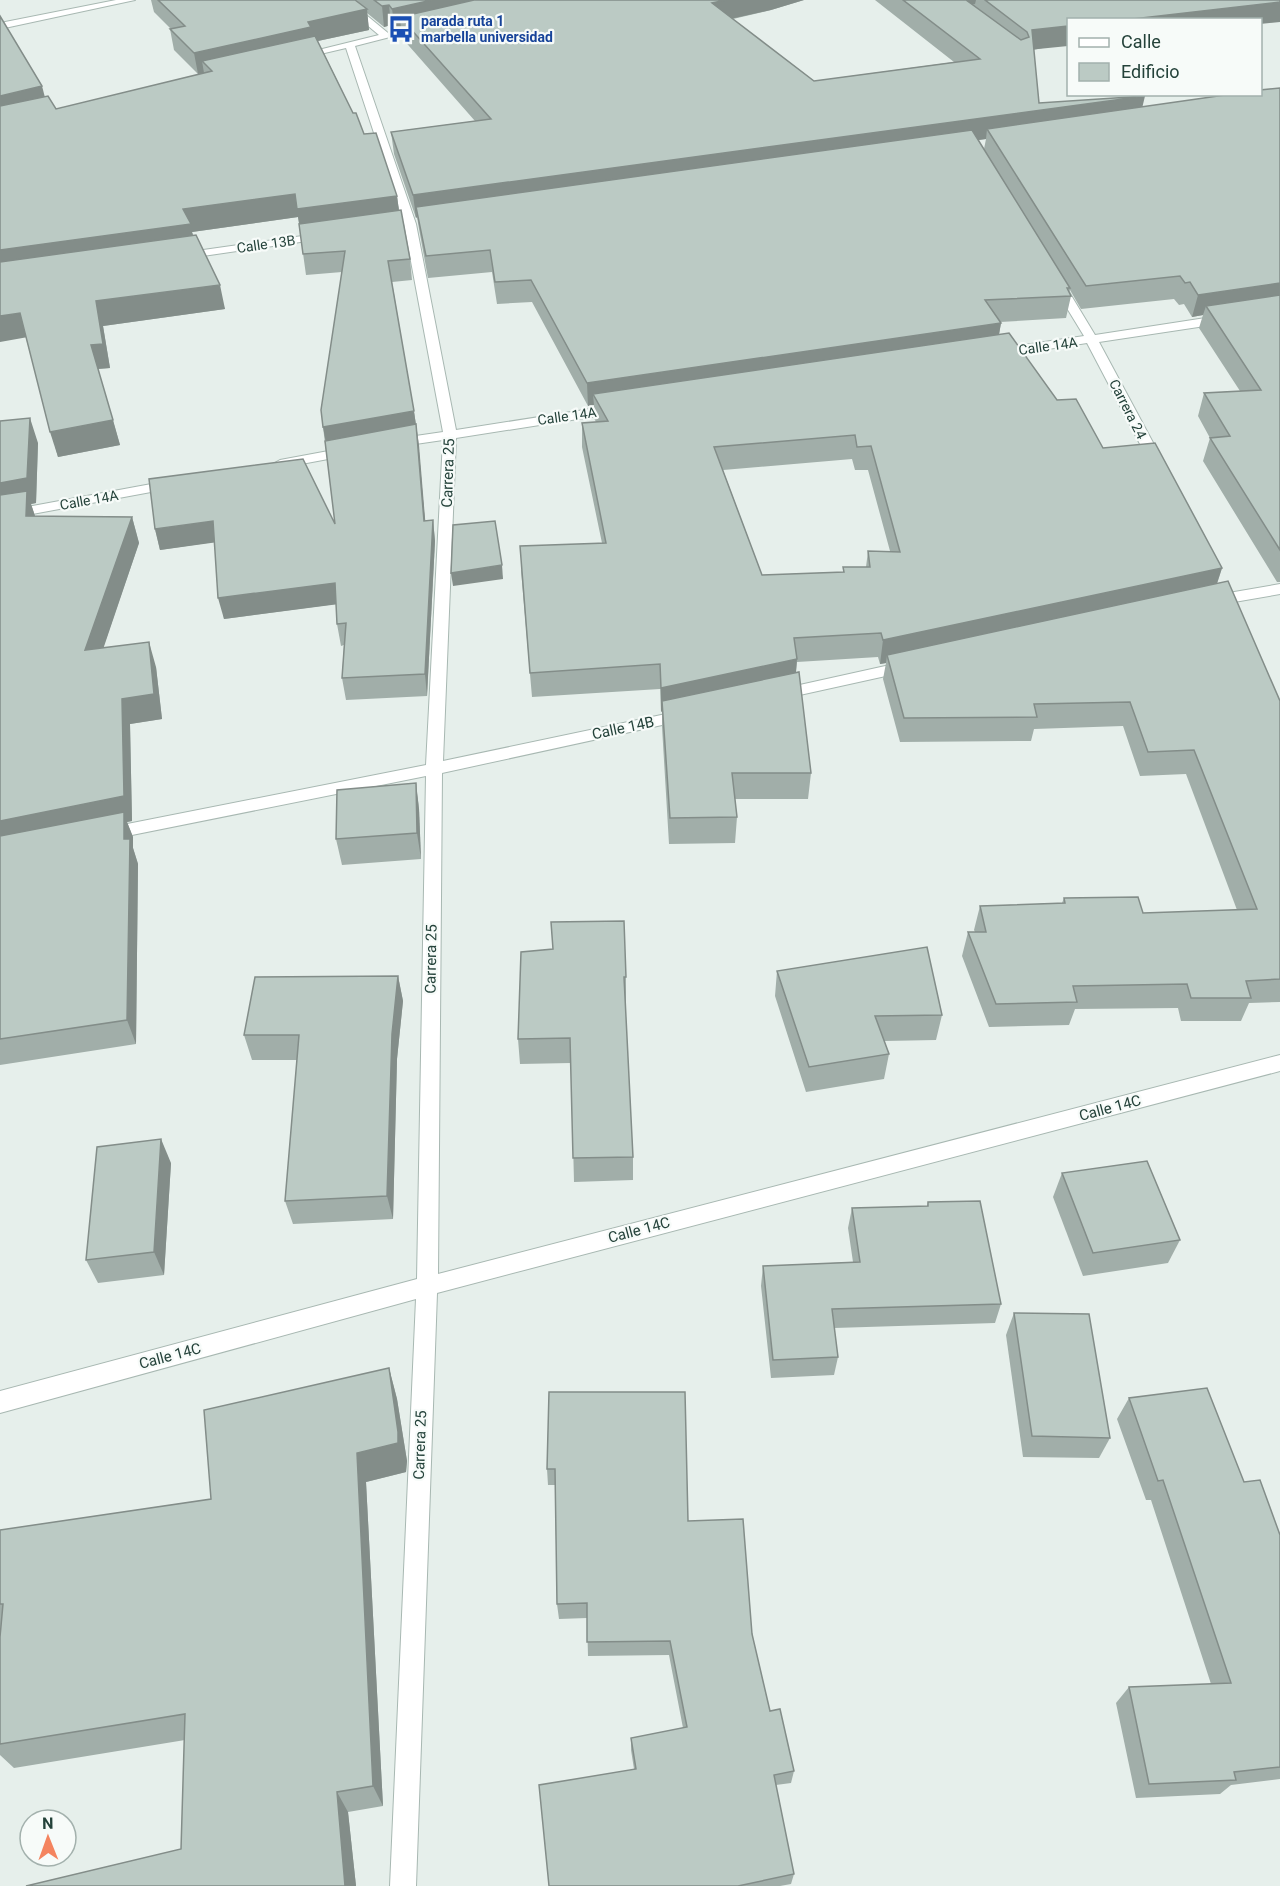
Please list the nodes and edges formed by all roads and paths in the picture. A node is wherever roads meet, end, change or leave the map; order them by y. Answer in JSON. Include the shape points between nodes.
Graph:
{"nodes":[{"id":1,"x":130,"y":0,"type":"edge"},
{"id":2,"x":342,"y":0,"type":"edge"},
{"id":3,"x":0,"y":26,"type":"edge"},
{"id":4,"x":432,"y":26,"type":"edge"},
{"id":5,"x":386,"y":36,"type":"junction"},
{"id":6,"x":350,"y":45,"type":"junction"},
{"id":7,"x":292,"y":58,"type":"edge"},
{"id":8,"x":339,"y":234,"type":"edge"},
{"id":9,"x":176,"y":257,"type":"edge"},
{"id":10,"x":1048,"y":268,"type":"edge"},
{"id":11,"x":1233,"y":318,"type":"edge"},
{"id":12,"x":1092,"y":339,"type":"junction"},
{"id":13,"x":987,"y":355,"type":"edge"},
{"id":14,"x":625,"y":408,"type":"edge"},
{"id":15,"x":450,"y":433,"type":"junction"},
{"id":16,"x":265,"y":467,"type":"edge"},
{"id":17,"x":1162,"y":474,"type":"edge"},
{"id":18,"x":184,"y":482,"type":"edge"},
{"id":19,"x":0,"y":516,"type":"edge"},
{"id":20,"x":1280,"y":589,"type":"edge"},
{"id":21,"x":1191,"y":605,"type":"edge"},
{"id":22,"x":923,"y":663,"type":"edge"},
{"id":23,"x":760,"y":698,"type":"edge"},
{"id":24,"x":702,"y":711,"type":"edge"},
{"id":25,"x":434,"y":769,"type":"junction"},
{"id":26,"x":94,"y":837,"type":"edge"},
{"id":27,"x":1280,"y":1063,"type":"edge"},
{"id":28,"x":427,"y":1286,"type":"junction"},
{"id":29,"x":0,"y":1402,"type":"edge"},
{"id":30,"x":403,"y":1886,"type":"edge"}],
"edges":[{"from":1,"to":3,"type":"street"},
{"from":2,"to":5,"type":"street"},
{"from":4,"to":5,"type":"street"},
{"from":5,"to":6,"type":"street"},
{"from":6,"to":7,"type":"street"},
{"from":6,"to":15,"type":"street","name":"Carrera 25","via":[[410,224]]},
{"from":8,"to":9,"type":"street","name":"Calle 13B"},
{"from":10,"to":12,"type":"street","name":"Carrera 24"},
{"from":11,"to":12,"type":"street","name":"Calle 14A"},
{"from":12,"to":13,"type":"street","name":"Calle 14A"},
{"from":12,"to":17,"type":"street","name":"Carrera 24"},
{"from":14,"to":15,"type":"street","name":"Calle 14A"},
{"from":15,"to":16,"type":"street","name":"Calle 14A"},
{"from":15,"to":25,"type":"street","name":"Carrera 25"},
{"from":18,"to":19,"type":"street","name":"Calle 14A"},
{"from":20,"to":21,"type":"street"},
{"from":22,"to":23,"type":"street"},
{"from":24,"to":25,"type":"street","name":"Calle 14B"},
{"from":25,"to":26,"type":"street","name":"Calle 14B"},
{"from":25,"to":28,"type":"street","name":"Carrera 25"},
{"from":27,"to":28,"type":"street","name":"Calle 14C"},
{"from":28,"to":29,"type":"street","name":"Calle 14C"},
{"from":28,"to":30,"type":"street","name":"Carrera 25"}]}
